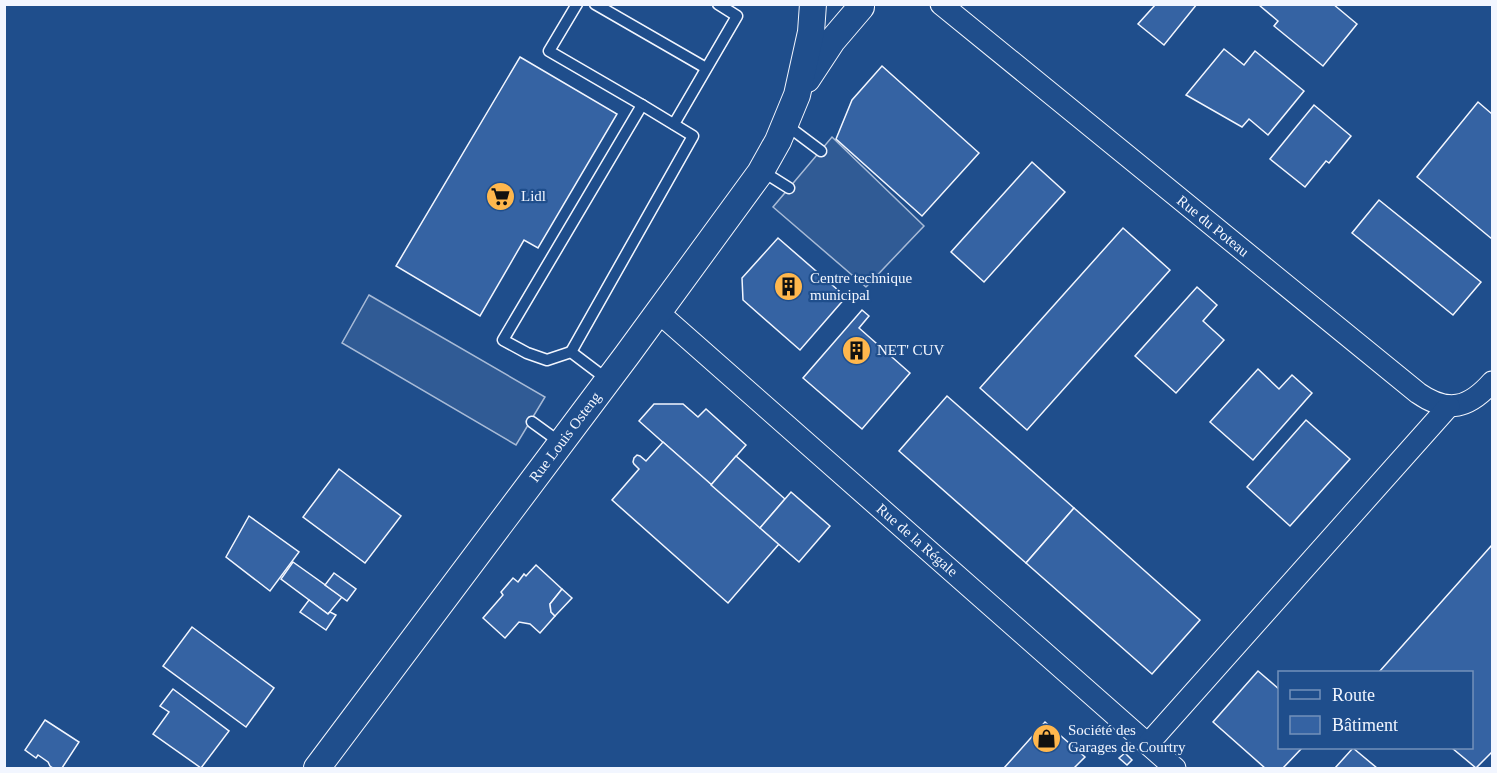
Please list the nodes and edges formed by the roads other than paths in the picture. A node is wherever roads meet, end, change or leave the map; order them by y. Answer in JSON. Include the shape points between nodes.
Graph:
{"nodes":[{"id":1,"x":577,"y":4,"type":"edge"},
{"id":2,"x":596,"y":4,"type":"edge"},
{"id":3,"x":718,"y":4,"type":"edge"},
{"id":4,"x":813,"y":4,"type":"edge"},
{"id":5,"x":834,"y":4,"type":"edge"},
{"id":6,"x":941,"y":4,"type":"edge"},
{"id":7,"x":863,"y":6,"type":"edge"},
{"id":8,"x":706,"y":68,"type":"junction"},
{"id":9,"x":797,"y":95,"type":"junction"},
{"id":10,"x":642,"y":105,"type":"junction"},
{"id":11,"x":674,"y":124,"type":"junction"},
{"id":12,"x":785,"y":124,"type":"junction"},
{"id":13,"x":821,"y":151,"type":"dead end"},
{"id":14,"x":761,"y":170,"type":"junction"},
{"id":15,"x":789,"y":188,"type":"dead end"},
{"id":16,"x":658,"y":312,"type":"junction"},
{"id":17,"x":571,"y":352,"type":"junction"},
{"id":18,"x":608,"y":380,"type":"junction"},
{"id":19,"x":1492,"y":382,"type":"edge"},
{"id":20,"x":1449,"y":406,"type":"junction"},
{"id":21,"x":532,"y":422,"type":"dead end"},
{"id":22,"x":561,"y":443,"type":"junction"},
{"id":23,"x":1148,"y":744,"type":"junction"},
{"id":24,"x":317,"y":768,"type":"edge"},
{"id":25,"x":1175,"y":768,"type":"edge"}],
"edges":[{"from":1,"to":10,"type":"lane","via":[[549,51]]},
{"from":2,"to":8,"type":"lane"},
{"from":3,"to":8,"type":"lane","via":[[737,15]]},
{"from":4,"to":9,"type":"street","name":"Rue Louis Osteng","via":[[812,32]]},
{"from":5,"to":7,"type":"street","via":[[847,8]]},
{"from":6,"to":20,"type":"street","name":"Rue du Poteau","via":[[1418,393]]},
{"from":7,"to":9,"type":"street","name":"Rue Louis Osteng","via":[[832,41]]},
{"from":8,"to":11,"type":"lane"},
{"from":9,"to":12,"type":"street","name":"Rue Louis Osteng"},
{"from":10,"to":11,"type":"lane"},
{"from":10,"to":17,"type":"lane","via":[[503,340],[547,360]]},
{"from":11,"to":17,"type":"lane","via":[[693,136]]},
{"from":12,"to":13,"type":"lane"},
{"from":12,"to":14,"type":"street","name":"Rue Louis Osteng"},
{"from":14,"to":15,"type":"lane"},
{"from":14,"to":16,"type":"street","name":"Rue Louis Osteng"},
{"from":16,"to":18,"type":"street","name":"Rue Louis Osteng"},
{"from":16,"to":23,"type":"street","name":"Rue de la Régale"},
{"from":17,"to":18,"type":"lane"},
{"from":18,"to":22,"type":"street","name":"Rue Louis Osteng"},
{"from":19,"to":20,"type":"street","via":[[1472,400]]},
{"from":20,"to":23,"type":"street"},
{"from":21,"to":22,"type":"lane"},
{"from":22,"to":24,"type":"street","name":"Rue Louis Osteng"},
{"from":23,"to":25,"type":"street","name":"Rue de la Régale"}]}
